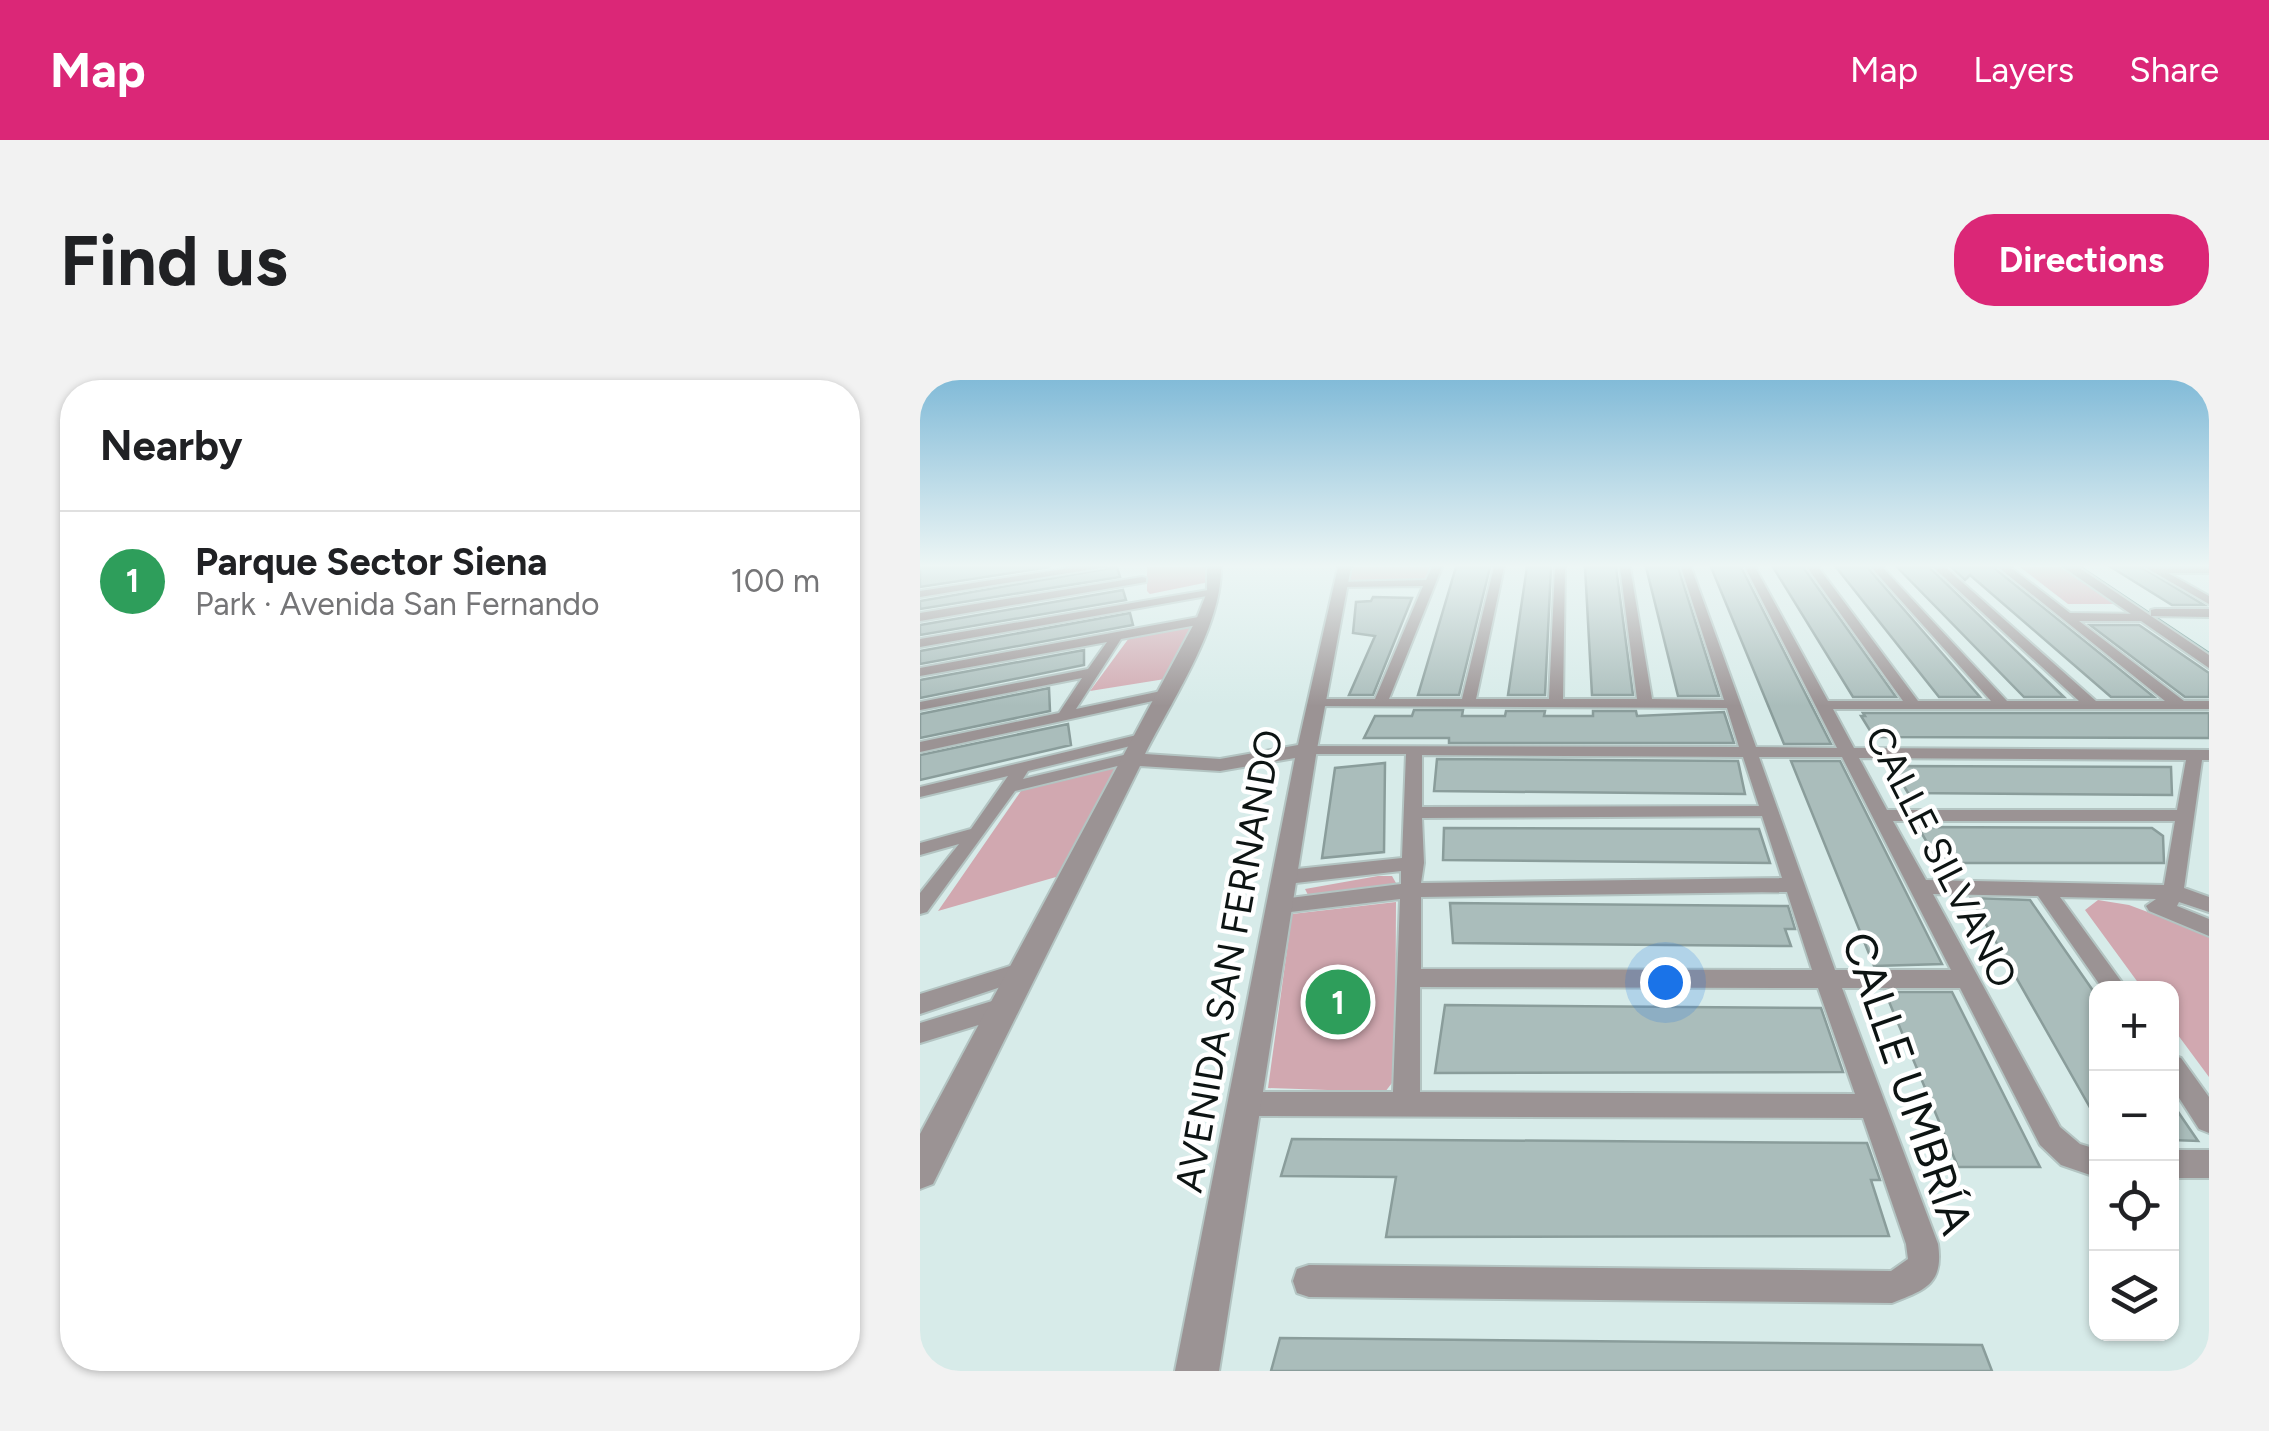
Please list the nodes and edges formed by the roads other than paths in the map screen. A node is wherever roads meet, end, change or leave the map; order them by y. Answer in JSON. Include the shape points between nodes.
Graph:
{"nodes":[{"id":1,"x":1073,"y":613,"type":"edge"},
{"id":2,"x":1206,"y":613,"type":"edge"},
{"id":3,"x":1336,"y":613,"type":"edge"},
{"id":4,"x":1419,"y":613,"type":"edge"},
{"id":5,"x":1488,"y":613,"type":"edge"},
{"id":6,"x":1559,"y":613,"type":"edge"},
{"id":7,"x":1632,"y":613,"type":"edge"},
{"id":8,"x":1702,"y":613,"type":"edge"},
{"id":9,"x":1774,"y":613,"type":"edge"},
{"id":10,"x":1846,"y":613,"type":"edge"},
{"id":11,"x":1919,"y":613,"type":"edge"},
{"id":12,"x":1990,"y":613,"type":"edge"},
{"id":13,"x":2064,"y":613,"type":"edge"},
{"id":14,"x":2125,"y":613,"type":"edge"},
{"id":15,"x":2145,"y":613,"type":"edge"},
{"id":16,"x":2201,"y":613,"type":"edge"},
{"id":17,"x":2148,"y":615,"type":"junction"},
{"id":18,"x":2070,"y":617,"type":"junction"},
{"id":19,"x":1204,"y":620,"type":"junction"},
{"id":20,"x":2209,"y":622,"type":"edge"},
{"id":21,"x":1116,"y":637,"type":"junction"},
{"id":22,"x":920,"y":643,"type":"edge"},
{"id":23,"x":2209,"y":648,"type":"edge"},
{"id":24,"x":2209,"y":663,"type":"edge"},
{"id":25,"x":920,"y":672,"type":"edge"},
{"id":26,"x":1092,"y":672,"type":"junction"},
{"id":27,"x":1170,"y":687,"type":"junction"},
{"id":28,"x":1318,"y":703,"type":"junction"},
{"id":29,"x":1380,"y":703,"type":"junction"},
{"id":30,"x":1468,"y":703,"type":"junction"},
{"id":31,"x":1556,"y":703,"type":"junction"},
{"id":32,"x":1645,"y":704,"type":"junction"},
{"id":33,"x":1733,"y":704,"type":"junction"},
{"id":34,"x":1823,"y":705,"type":"junction"},
{"id":35,"x":1914,"y":705,"type":"junction"},
{"id":36,"x":2003,"y":705,"type":"junction"},
{"id":37,"x":2092,"y":705,"type":"junction"},
{"id":38,"x":2180,"y":705,"type":"junction"},
{"id":39,"x":2209,"y":705,"type":"edge"},
{"id":40,"x":920,"y":706,"type":"edge"},
{"id":41,"x":1068,"y":709,"type":"junction"},
{"id":42,"x":920,"y":747,"type":"edge"},
{"id":43,"x":1136,"y":749,"type":"junction"},
{"id":44,"x":1307,"y":749,"type":"junction"},
{"id":45,"x":1414,"y":749,"type":"junction"},
{"id":46,"x":1751,"y":752,"type":"junction"},
{"id":47,"x":1848,"y":753,"type":"junction"},
{"id":48,"x":2202,"y":755,"type":"edge"},
{"id":49,"x":1022,"y":768,"type":"junction"},
{"id":50,"x":1011,"y":787,"type":"junction"},
{"id":51,"x":920,"y":792,"type":"edge"},
{"id":52,"x":1770,"y":811,"type":"junction"},
{"id":53,"x":1414,"y":812,"type":"junction"},
{"id":54,"x":1882,"y":815,"type":"junction"},
{"id":55,"x":2183,"y":816,"type":"junction"},
{"id":56,"x":978,"y":833,"type":"junction"},
{"id":57,"x":920,"y":848,"type":"edge"},
{"id":58,"x":1414,"y":864,"type":"junction"},
{"id":59,"x":1794,"y":885,"type":"junction"},
{"id":60,"x":1918,"y":887,"type":"junction"},
{"id":61,"x":2043,"y":888,"type":"junction"},
{"id":62,"x":1413,"y":890,"type":"junction"},
{"id":63,"x":1284,"y":892,"type":"junction"},
{"id":64,"x":2169,"y":901,"type":"junction"},
{"id":65,"x":2209,"y":905,"type":"edge"},
{"id":66,"x":920,"y":906,"type":"edge"},
{"id":67,"x":2209,"y":928,"type":"edge"},
{"id":68,"x":1020,"y":972,"type":"junction"},
{"id":69,"x":1826,"y":977,"type":"junction"},
{"id":70,"x":1410,"y":978,"type":"junction"},
{"id":71,"x":1964,"y":979,"type":"junction"},
{"id":72,"x":2110,"y":981,"type":"edge"},
{"id":73,"x":920,"y":1004,"type":"edge"},
{"id":74,"x":1002,"y":1008,"type":"junction"},
{"id":75,"x":920,"y":1033,"type":"edge"},
{"id":76,"x":2175,"y":1071,"type":"edge"},
{"id":77,"x":1242,"y":1104,"type":"junction"},
{"id":78,"x":1406,"y":1105,"type":"junction"},
{"id":79,"x":1872,"y":1106,"type":"junction"},
{"id":80,"x":2209,"y":1120,"type":"edge"},
{"id":81,"x":2089,"y":1162,"type":"edge"},
{"id":82,"x":2179,"y":1164,"type":"edge"},
{"id":83,"x":2209,"y":1164,"type":"edge"},
{"id":84,"x":920,"y":1171,"type":"edge"},
{"id":85,"x":1310,"y":1281,"type":"dead end"},
{"id":86,"x":1197,"y":1371,"type":"edge"}],
"edges":[{"from":1,"to":22,"type":"street"},
{"from":2,"to":19,"type":"street"},
{"from":3,"to":28,"type":"street","name":"AVENIDA SAN FERNANDO"},
{"from":4,"to":29,"type":"street"},
{"from":5,"to":30,"type":"street"},
{"from":6,"to":31,"type":"street"},
{"from":7,"to":32,"type":"street"},
{"from":8,"to":33,"type":"street","name":"CALLE UMBRÍA"},
{"from":9,"to":34,"type":"street","name":"CALLE SILVANO"},
{"from":10,"to":35,"type":"street"},
{"from":11,"to":36,"type":"street"},
{"from":12,"to":37,"type":"street"},
{"from":13,"to":18,"type":"street"},
{"from":14,"to":17,"type":"street"},
{"from":15,"to":17,"type":"street"},
{"from":16,"to":17,"type":"street"},
{"from":17,"to":18,"type":"street"},
{"from":17,"to":20,"type":"street"},
{"from":17,"to":23,"type":"street"},
{"from":17,"to":24,"type":"street"},
{"from":18,"to":38,"type":"street"},
{"from":19,"to":21,"type":"street"},
{"from":19,"to":27,"type":"street"},
{"from":21,"to":25,"type":"street"},
{"from":21,"to":26,"type":"street"},
{"from":26,"to":40,"type":"street"},
{"from":26,"to":41,"type":"street"},
{"from":27,"to":41,"type":"street"},
{"from":27,"to":43,"type":"street"},
{"from":28,"to":29,"type":"street"},
{"from":28,"to":44,"type":"street","name":"AVENIDA SAN FERNANDO"},
{"from":29,"to":30,"type":"street"},
{"from":30,"to":31,"type":"street"},
{"from":31,"to":32,"type":"street"},
{"from":32,"to":33,"type":"street"},
{"from":33,"to":46,"type":"street","name":"CALLE UMBRÍA"},
{"from":34,"to":35,"type":"street"},
{"from":34,"to":47,"type":"street","name":"CALLE SILVANO"},
{"from":35,"to":36,"type":"street"},
{"from":36,"to":37,"type":"street"},
{"from":37,"to":38,"type":"street"},
{"from":38,"to":39,"type":"street"},
{"from":41,"to":42,"type":"street"},
{"from":43,"to":44,"type":"street","via":[[1207,768]]},
{"from":43,"to":49,"type":"street"},
{"from":43,"to":50,"type":"street"},
{"from":43,"to":68,"type":"street"},
{"from":44,"to":45,"type":"street"},
{"from":44,"to":63,"type":"street","name":"AVENIDA SAN FERNANDO"},
{"from":45,"to":46,"type":"street"},
{"from":45,"to":53,"type":"street"},
{"from":46,"to":47,"type":"street"},
{"from":46,"to":52,"type":"street","name":"CALLE UMBRÍA"},
{"from":47,"to":48,"type":"street"},
{"from":47,"to":54,"type":"street","name":"CALLE SILVANO"},
{"from":48,"to":55,"type":"street"},
{"from":49,"to":50,"type":"street"},
{"from":49,"to":51,"type":"street"},
{"from":50,"to":56,"type":"street"},
{"from":52,"to":53,"type":"street"},
{"from":52,"to":59,"type":"street","name":"CALLE UMBRÍA"},
{"from":53,"to":58,"type":"street"},
{"from":54,"to":55,"type":"street"},
{"from":54,"to":60,"type":"street","name":"CALLE SILVANO"},
{"from":55,"to":64,"type":"street"},
{"from":56,"to":57,"type":"street"},
{"from":56,"to":66,"type":"street"},
{"from":58,"to":62,"type":"street"},
{"from":58,"to":63,"type":"street"},
{"from":59,"to":62,"type":"street"},
{"from":59,"to":69,"type":"street","name":"CALLE UMBRÍA"},
{"from":60,"to":61,"type":"street"},
{"from":60,"to":71,"type":"street","name":"CALLE SILVANO"},
{"from":61,"to":64,"type":"street","via":[[2128,890]]},
{"from":61,"to":72,"type":"street"},
{"from":62,"to":63,"type":"street"},
{"from":62,"to":70,"type":"street"},
{"from":63,"to":77,"type":"street","name":"AVENIDA SAN FERNANDO"},
{"from":64,"to":65,"type":"street"},
{"from":64,"to":67,"type":"street"},
{"from":68,"to":73,"type":"street"},
{"from":68,"to":74,"type":"street"},
{"from":69,"to":70,"type":"street"},
{"from":69,"to":71,"type":"street"},
{"from":69,"to":79,"type":"street","name":"CALLE UMBRÍA"},
{"from":70,"to":78,"type":"street"},
{"from":71,"to":81,"type":"street","name":"CALLE SILVANO","via":[[2050,1136]]},
{"from":74,"to":75,"type":"street"},
{"from":74,"to":84,"type":"street"},
{"from":76,"to":80,"type":"street"},
{"from":77,"to":78,"type":"street"},
{"from":77,"to":86,"type":"street","name":"AVENIDA SAN FERNANDO"},
{"from":78,"to":79,"type":"street"},
{"from":79,"to":85,"type":"street","name":"CALLE UMBRÍA","via":[[1925,1265],[1892,1287]]},
{"from":82,"to":83,"type":"street"}]}
